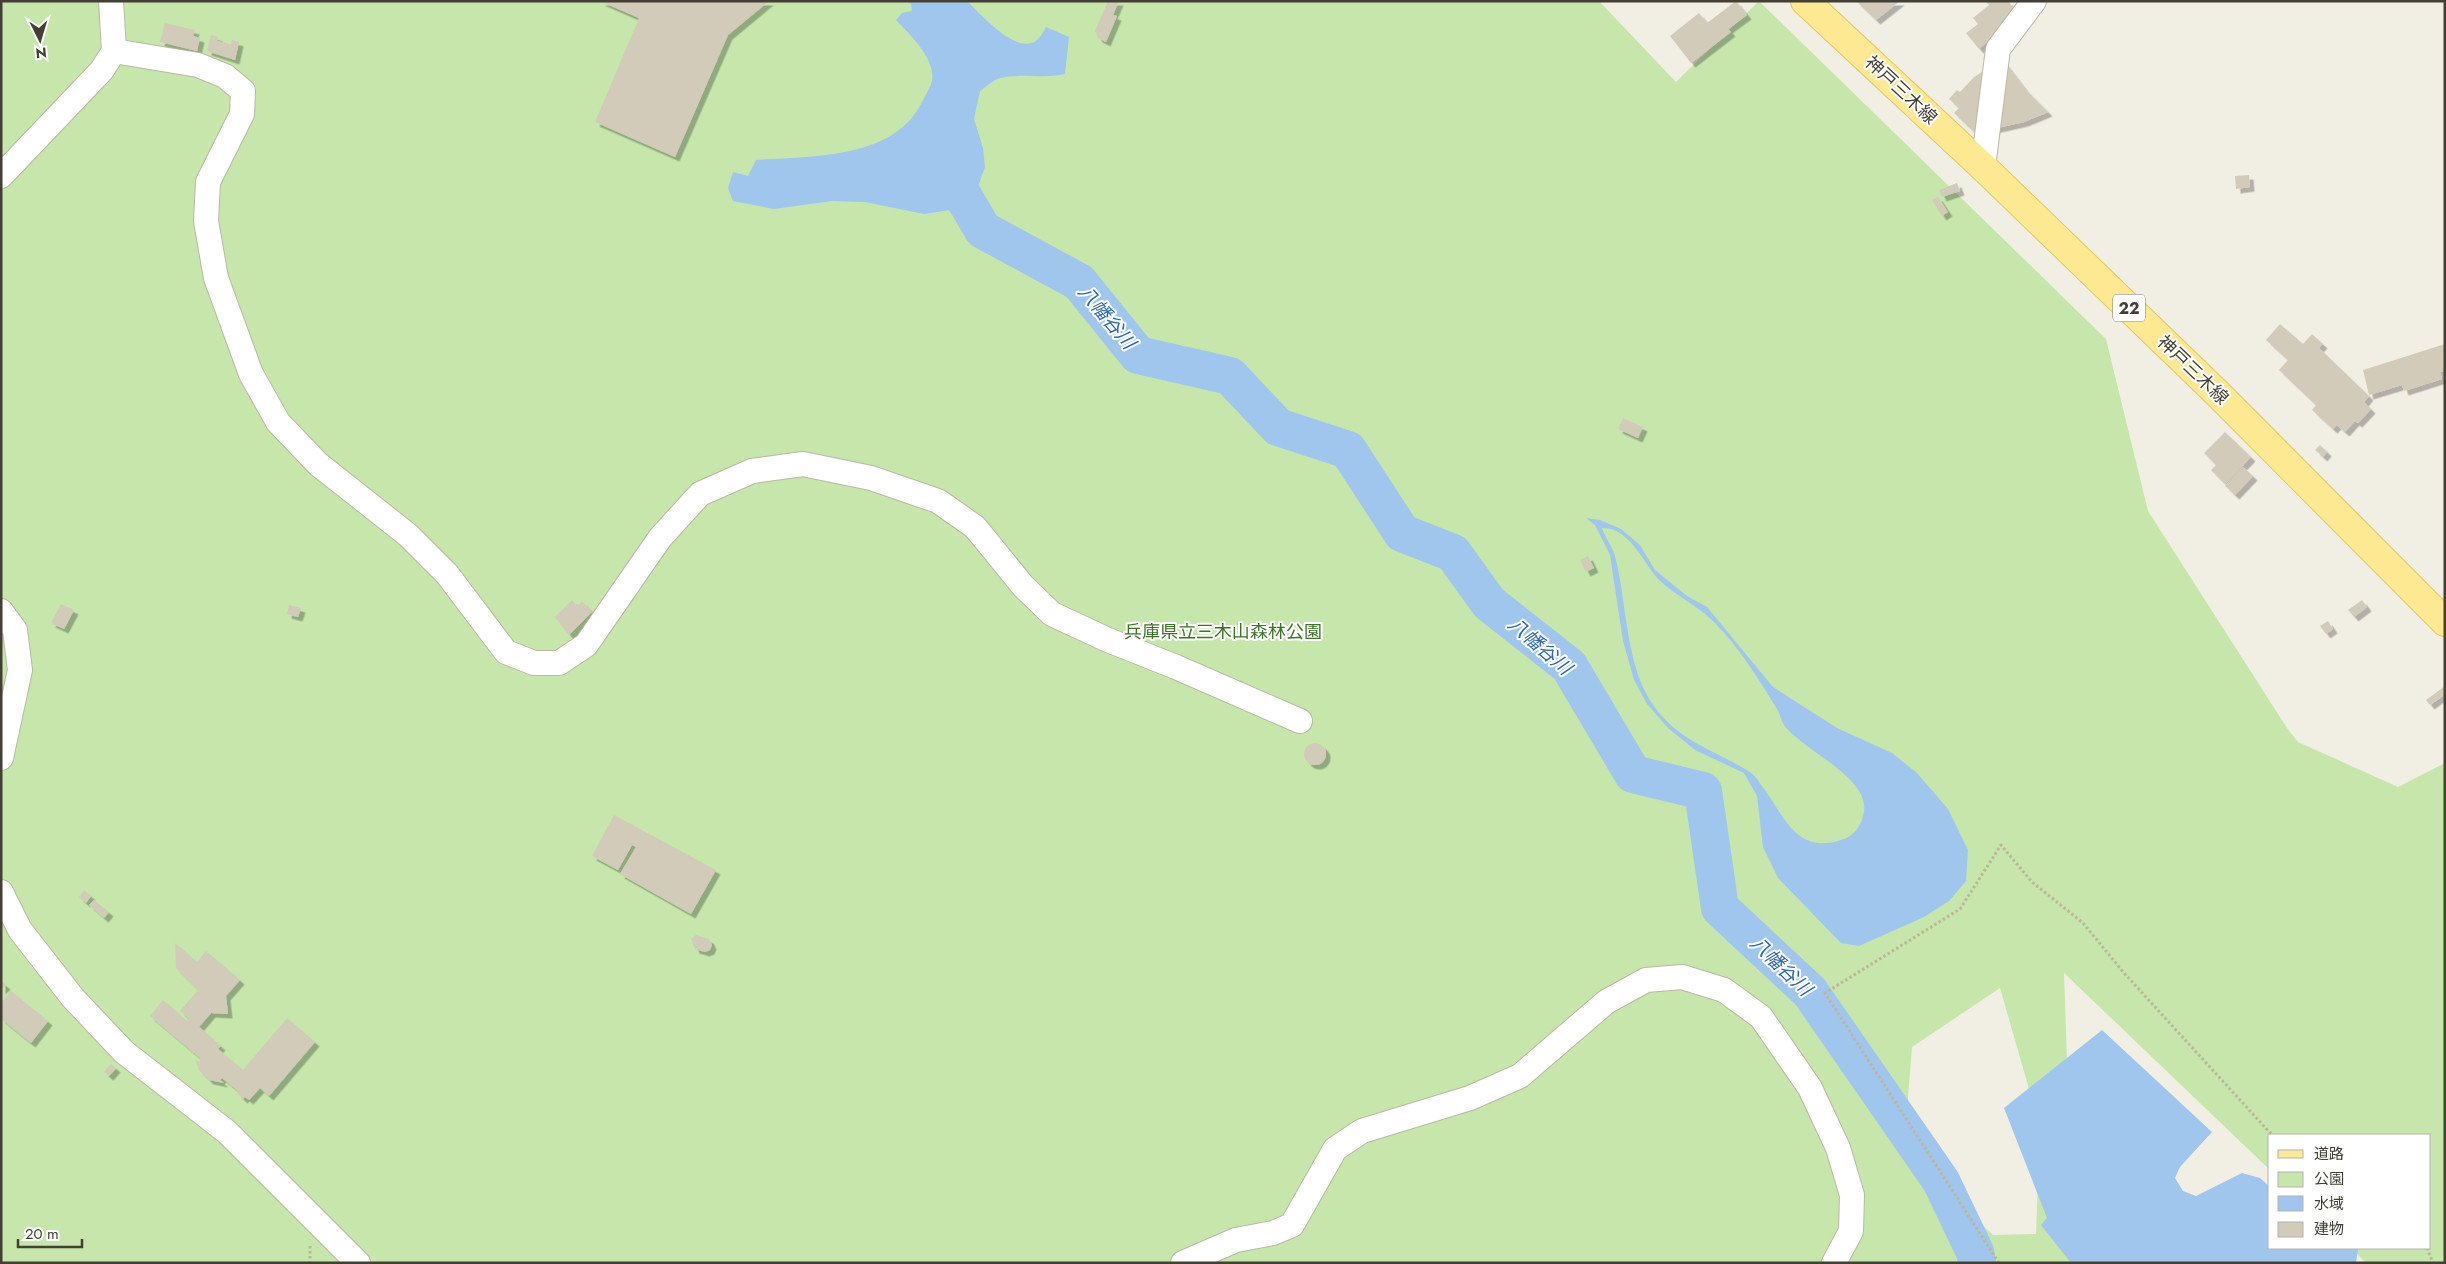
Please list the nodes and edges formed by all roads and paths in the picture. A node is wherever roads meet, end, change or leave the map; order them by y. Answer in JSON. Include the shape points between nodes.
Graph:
{"nodes":[{"id":1,"x":111,"y":1,"type":"edge"},
{"id":2,"x":1805,"y":1,"type":"edge"},
{"id":3,"x":2034,"y":1,"type":"edge"},
{"id":4,"x":114,"y":51,"type":"junction"},
{"id":5,"x":1983,"y":167,"type":"junction"},
{"id":6,"x":1,"y":176,"type":"edge"},
{"id":7,"x":1,"y":611,"type":"edge"},
{"id":8,"x":2445,"y":622,"type":"edge"},
{"id":9,"x":1300,"y":721,"type":"dead end"},
{"id":10,"x":1,"y":758,"type":"edge"},
{"id":11,"x":1,"y":892,"type":"edge"},
{"id":12,"x":2271,"y":1134,"type":"edge"},
{"id":13,"x":2427,"y":1249,"type":"edge"},
{"id":14,"x":358,"y":1263,"type":"edge"},
{"id":15,"x":1183,"y":1263,"type":"edge"},
{"id":16,"x":1834,"y":1263,"type":"edge"},
{"id":17,"x":1999,"y":1263,"type":"edge"},
{"id":18,"x":2433,"y":1263,"type":"edge"}],
"edges":[{"from":1,"to":4,"type":"street"},
{"from":2,"to":5,"type":"main road","name":"神戸三木線","number":"22"},
{"from":3,"to":5,"type":"street","via":[[1998,49]]},
{"from":4,"to":6,"type":"street","via":[[102,70]]},
{"from":4,"to":9,"type":"street","via":[[198,65],[225,76],[244,91],[242,114],[208,182],[206,220],[216,278],[251,374],[278,422],[318,464],[408,535],[440,567],[506,652],[534,663],[559,663],[586,645],[660,538],[700,494],[752,472],[803,464],[871,478],[938,501],[976,526],[1023,586],[1052,614]]},
{"from":5,"to":8,"type":"main road","name":"神戸三木線","number":"22","via":[[2217,393]]},
{"from":7,"to":10,"type":"street","via":[[15,630],[20,670]]},
{"from":11,"to":14,"type":"street","via":[[20,930],[73,998],[124,1052],[227,1132]]},
{"from":12,"to":17,"type":"path","via":[[2124,973],[2083,923],[2032,882],[2001,845],[1960,909],[1825,993]]},
{"from":13,"to":18,"type":"path"},
{"from":15,"to":16,"type":"street","via":[[1236,1240],[1273,1233],[1292,1225],[1335,1149],[1362,1130],[1470,1098],[1520,1076],[1606,1002],[1646,980],[1682,976],[1724,990],[1761,1017],[1810,1088],[1838,1148],[1852,1195],[1851,1231]]}]}
